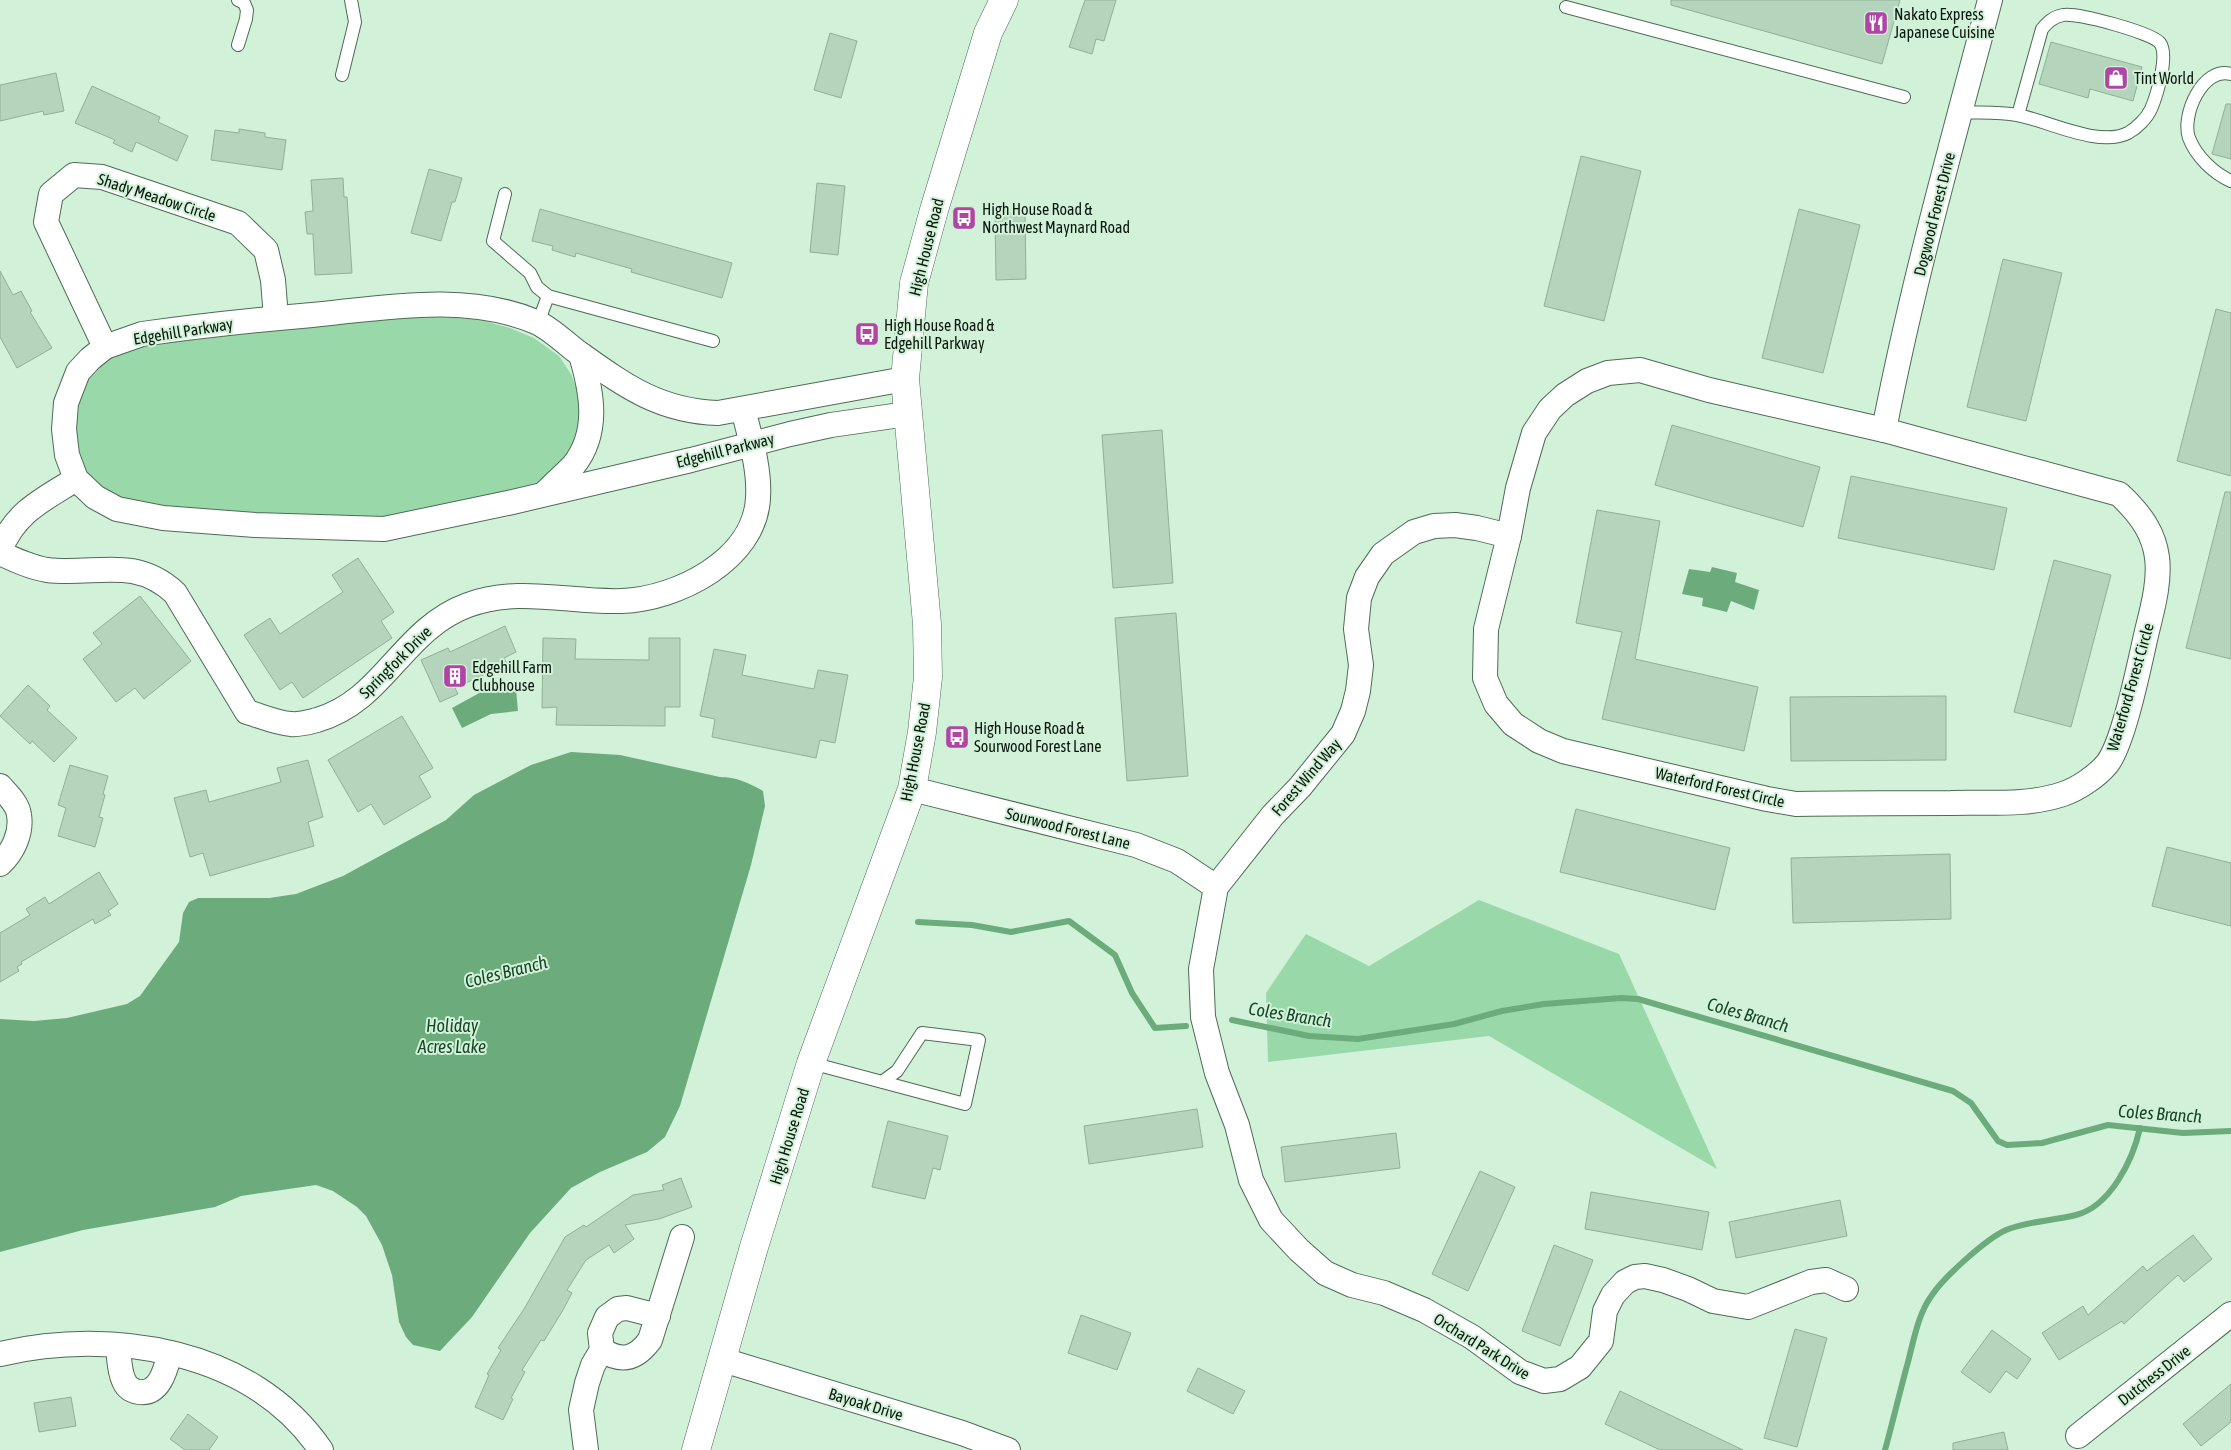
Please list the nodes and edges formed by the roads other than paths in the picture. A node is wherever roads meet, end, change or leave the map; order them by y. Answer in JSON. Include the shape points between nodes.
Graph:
{"nodes":[{"id":1,"x":238,"y":0,"type":"edge"},
{"id":2,"x":351,"y":0,"type":"edge"},
{"id":3,"x":992,"y":0,"type":"edge"},
{"id":4,"x":1004,"y":0,"type":"edge"},
{"id":5,"x":1990,"y":0,"type":"edge"},
{"id":6,"x":1566,"y":7,"type":"dead end"},
{"id":7,"x":988,"y":33,"type":"junction"},
{"id":8,"x":238,"y":45,"type":"dead end"},
{"id":9,"x":2231,"y":74,"type":"edge"},
{"id":10,"x":342,"y":75,"type":"dead end"},
{"id":11,"x":1904,"y":96,"type":"dead end"},
{"id":12,"x":1961,"y":112,"type":"junction"},
{"id":13,"x":2018,"y":115,"type":"junction"},
{"id":14,"x":2231,"y":181,"type":"edge"},
{"id":15,"x":505,"y":194,"type":"dead end"},
{"id":16,"x":548,"y":296,"type":"junction"},
{"id":17,"x":276,"y":318,"type":"junction"},
{"id":18,"x":538,"y":323,"type":"junction"},
{"id":19,"x":713,"y":341,"type":"dead end"},
{"id":20,"x":106,"y":347,"type":"junction"},
{"id":21,"x":581,"y":354,"type":"junction"},
{"id":22,"x":905,"y":379,"type":"junction"},
{"id":23,"x":743,"y":409,"type":"junction"},
{"id":24,"x":907,"y":414,"type":"junction"},
{"id":25,"x":1884,"y":430,"type":"junction"},
{"id":26,"x":751,"y":444,"type":"junction"},
{"id":27,"x":76,"y":479,"type":"junction"},
{"id":28,"x":545,"y":493,"type":"junction"},
{"id":29,"x":1509,"y":536,"type":"junction"},
{"id":30,"x":0,"y":552,"type":"edge"},
{"id":31,"x":0,"y":786,"type":"edge"},
{"id":32,"x":912,"y":789,"type":"junction"},
{"id":33,"x":0,"y":864,"type":"edge"},
{"id":34,"x":1216,"y":887,"type":"junction"},
{"id":35,"x":811,"y":1063,"type":"junction"},
{"id":36,"x":882,"y":1082,"type":"junction"},
{"id":37,"x":682,"y":1237,"type":"dead end"},
{"id":38,"x":1846,"y":1289,"type":"dead end"},
{"id":39,"x":2231,"y":1314,"type":"edge"},
{"id":40,"x":658,"y":1316,"type":"junction"},
{"id":41,"x":118,"y":1346,"type":"junction"},
{"id":42,"x":602,"y":1350,"type":"junction"},
{"id":43,"x":170,"y":1352,"type":"junction"},
{"id":44,"x":0,"y":1354,"type":"edge"},
{"id":45,"x":722,"y":1360,"type":"junction"},
{"id":46,"x":2078,"y":1436,"type":"dead end"},
{"id":47,"x":321,"y":1450,"type":"edge"},
{"id":48,"x":586,"y":1450,"type":"edge"},
{"id":49,"x":696,"y":1450,"type":"edge"},
{"id":50,"x":1008,"y":1450,"type":"edge"}],
"edges":[{"from":1,"to":8,"type":"lane","via":[[247,10]]},
{"from":2,"to":10,"type":"lane","via":[[355,22]]},
{"from":3,"to":7,"type":"main road","name":"High House Road"},
{"from":4,"to":7,"type":"main road","name":"High House Road"},
{"from":5,"to":12,"type":"street","name":"Dogwood Forest Drive"},
{"from":6,"to":11,"type":"lane"},
{"from":7,"to":22,"type":"main road","name":"High House Road","via":[[914,283]]},
{"from":9,"to":14,"type":"lane","via":[[2211,77],[2195,94],[2188,116],[2188,136],[2197,153],[2213,170]]},
{"from":12,"to":13,"type":"lane"},
{"from":12,"to":25,"type":"street","name":"Dogwood Forest Drive","via":[[1897,362]]},
{"from":13,"to":13,"type":"lane","via":[[2042,29],[2051,19],[2064,14],[2080,15],[2150,36],[2160,43],[2164,54],[2162,70],[2151,109],[2141,123],[2126,134],[2076,133]]},
{"from":15,"to":16,"type":"lane","via":[[493,241],[530,273],[537,287]]},
{"from":16,"to":18,"type":"lane"},
{"from":16,"to":19,"type":"lane"},
{"from":17,"to":18,"type":"street","name":"Edgehill Parkway","via":[[418,304],[485,309]]},
{"from":17,"to":20,"type":"street","name":"Edgehill Parkway","via":[[142,334]]},
{"from":17,"to":20,"type":"street","name":"Shady Meadow Circle","via":[[273,280],[266,250],[238,223],[102,177],[74,175],[52,194],[46,222]]},
{"from":18,"to":21,"type":"street","name":"Edgehill Parkway"},
{"from":20,"to":27,"type":"street","name":"Edgehill Parkway","via":[[78,372],[66,403],[64,429],[67,454]]},
{"from":21,"to":23,"type":"street","name":"Edgehill Parkway","via":[[638,392],[669,406],[718,413]]},
{"from":21,"to":28,"type":"street","via":[[593,407],[590,429],[573,465]]},
{"from":22,"to":23,"type":"street","name":"Edgehill Parkway"},
{"from":22,"to":24,"type":"main road","name":"High House Road"},
{"from":23,"to":26,"type":"street","name":"Springfork Drive"},
{"from":24,"to":26,"type":"street","name":"Edgehill Parkway","via":[[831,425]]},
{"from":24,"to":32,"type":"main road","name":"High House Road","via":[[927,624],[928,677]]},
{"from":25,"to":29,"type":"street","name":"Waterford Forest Circle","via":[[1709,390],[1640,370],[1608,373],[1565,395],[1550,409],[1534,433],[1518,488]]},
{"from":25,"to":29,"type":"street","name":"Waterford Forest Circle","via":[[2120,494],[2138,510],[2150,530],[2158,554],[2159,576],[2119,741],[2107,764],[2085,782],[2064,793],[2012,803],[1796,804],[1767,800],[1563,751],[1514,724],[1496,704],[1485,678],[1486,628]]},
{"from":26,"to":28,"type":"street","name":"Edgehill Parkway"},
{"from":26,"to":30,"type":"street","name":"Springfork Drive","via":[[758,497],[756,514],[743,540],[720,566],[696,582],[667,593],[622,601],[513,597],[489,598],[468,605],[448,613],[422,632],[366,694],[350,706],[332,715],[292,724],[247,712],[188,612],[163,582],[149,574],[126,570],[47,570],[24,564]]},
{"from":27,"to":28,"type":"street","name":"Edgehill Parkway","via":[[102,501],[137,514],[255,525],[347,529],[409,525]]},
{"from":27,"to":30,"type":"street","via":[[24,512],[7,534]]},
{"from":29,"to":34,"type":"street","name":"Forest Wind Way","via":[[1455,525],[1434,526],[1414,532],[1383,554],[1367,577],[1359,598],[1356,629],[1360,674],[1353,711],[1343,734]]},
{"from":31,"to":33,"type":"street","via":[[19,814],[12,850]]},
{"from":32,"to":34,"type":"street","name":"Sourwood Forest Lane","via":[[1136,845],[1177,861]]},
{"from":32,"to":35,"type":"main road","name":"High House Road"},
{"from":34,"to":38,"type":"street","name":"Orchard Park Drive","via":[[1200,969],[1203,1017],[1217,1073],[1237,1125],[1251,1180],[1261,1201],[1272,1220],[1325,1273],[1424,1310],[1472,1337],[1520,1372],[1544,1381],[1560,1379],[1580,1366],[1601,1341],[1605,1311],[1612,1295],[1635,1277],[1663,1280],[1713,1300],[1748,1307],[1811,1282],[1826,1280]]},
{"from":35,"to":36,"type":"lane"},
{"from":35,"to":45,"type":"main road","name":"High House Road"},
{"from":36,"to":36,"type":"lane","via":[[965,1104],[979,1040],[922,1033],[897,1071]]},
{"from":37,"to":40,"type":"street"},
{"from":39,"to":46,"type":"street","name":"Dutchess Drive"},
{"from":40,"to":42,"type":"street","via":[[643,1350],[624,1358],[614,1358]]},
{"from":40,"to":42,"type":"street","via":[[627,1308],[612,1312],[600,1333]]},
{"from":41,"to":43,"type":"street"},
{"from":41,"to":43,"type":"street","via":[[123,1380],[129,1389],[136,1392],[145,1393],[156,1387],[165,1373]]},
{"from":41,"to":44,"type":"street","via":[[54,1344]]},
{"from":42,"to":48,"type":"street","via":[[590,1374],[581,1410]]},
{"from":43,"to":47,"type":"street","via":[[211,1364],[239,1378],[282,1408]]},
{"from":45,"to":49,"type":"main road","name":"High House Road"},
{"from":45,"to":50,"type":"street","name":"Bayoak Drive"}]}
